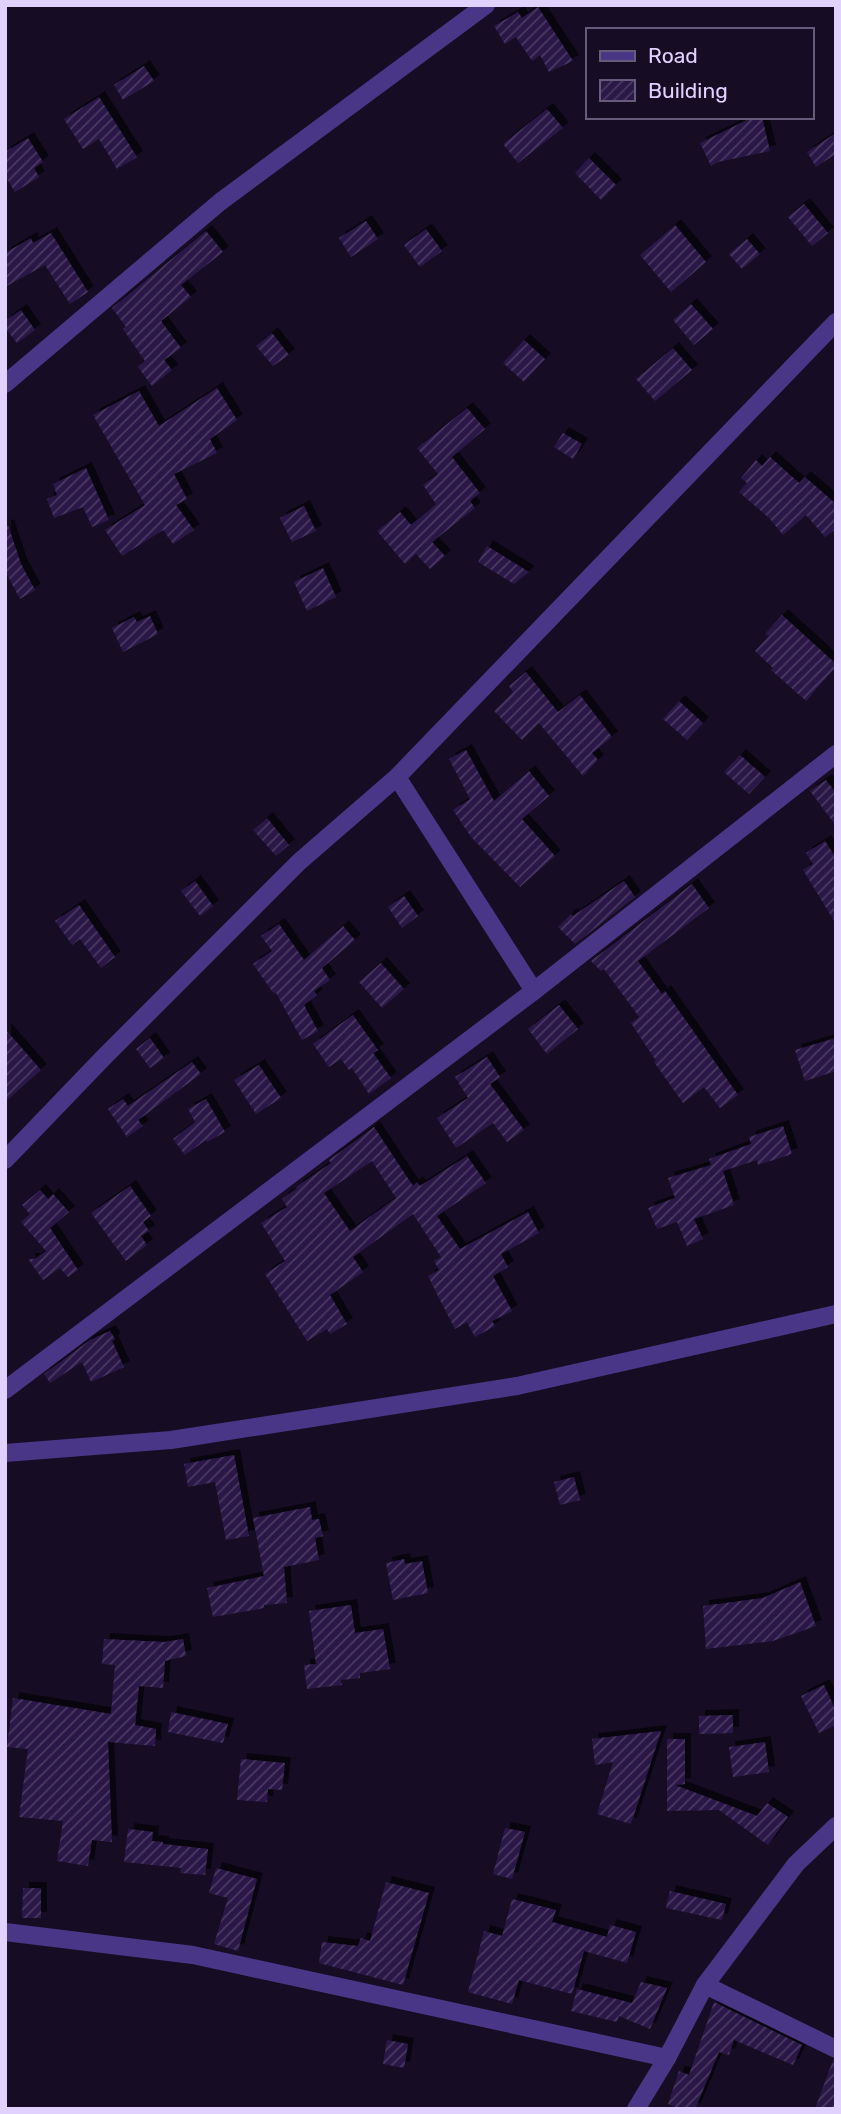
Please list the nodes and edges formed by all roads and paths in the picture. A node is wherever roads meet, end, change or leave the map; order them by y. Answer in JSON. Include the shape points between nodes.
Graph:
{"nodes":[{"id":1,"x":486,"y":5,"type":"edge"},
{"id":2,"x":836,"y":322,"type":"edge"},
{"id":3,"x":5,"y":384,"type":"edge"},
{"id":4,"x":836,"y":754,"type":"edge"},
{"id":5,"x":397,"y":777,"type":"junction"},
{"id":6,"x":534,"y":991,"type":"junction"},
{"id":7,"x":5,"y":1160,"type":"edge"},
{"id":8,"x":836,"y":1314,"type":"edge"},
{"id":9,"x":5,"y":1390,"type":"edge"},
{"id":10,"x":5,"y":1453,"type":"edge"},
{"id":11,"x":836,"y":1826,"type":"edge"},
{"id":12,"x":5,"y":1933,"type":"edge"},
{"id":13,"x":705,"y":1985,"type":"junction"},
{"id":14,"x":836,"y":2049,"type":"edge"},
{"id":15,"x":667,"y":2058,"type":"junction"},
{"id":16,"x":636,"y":2109,"type":"edge"}],
"edges":[{"from":1,"to":3,"type":"street","via":[[220,202]]},
{"from":2,"to":5,"type":"street"},
{"from":4,"to":6,"type":"street"},
{"from":5,"to":6,"type":"street"},
{"from":5,"to":7,"type":"street","via":[[299,862]]},
{"from":6,"to":9,"type":"street"},
{"from":8,"to":10,"type":"street","via":[[517,1386],[171,1440]]},
{"from":11,"to":13,"type":"street","via":[[796,1864]]},
{"from":12,"to":15,"type":"street","via":[[193,1955]]},
{"from":13,"to":14,"type":"street"},
{"from":13,"to":15,"type":"street"},
{"from":15,"to":16,"type":"street"}]}
